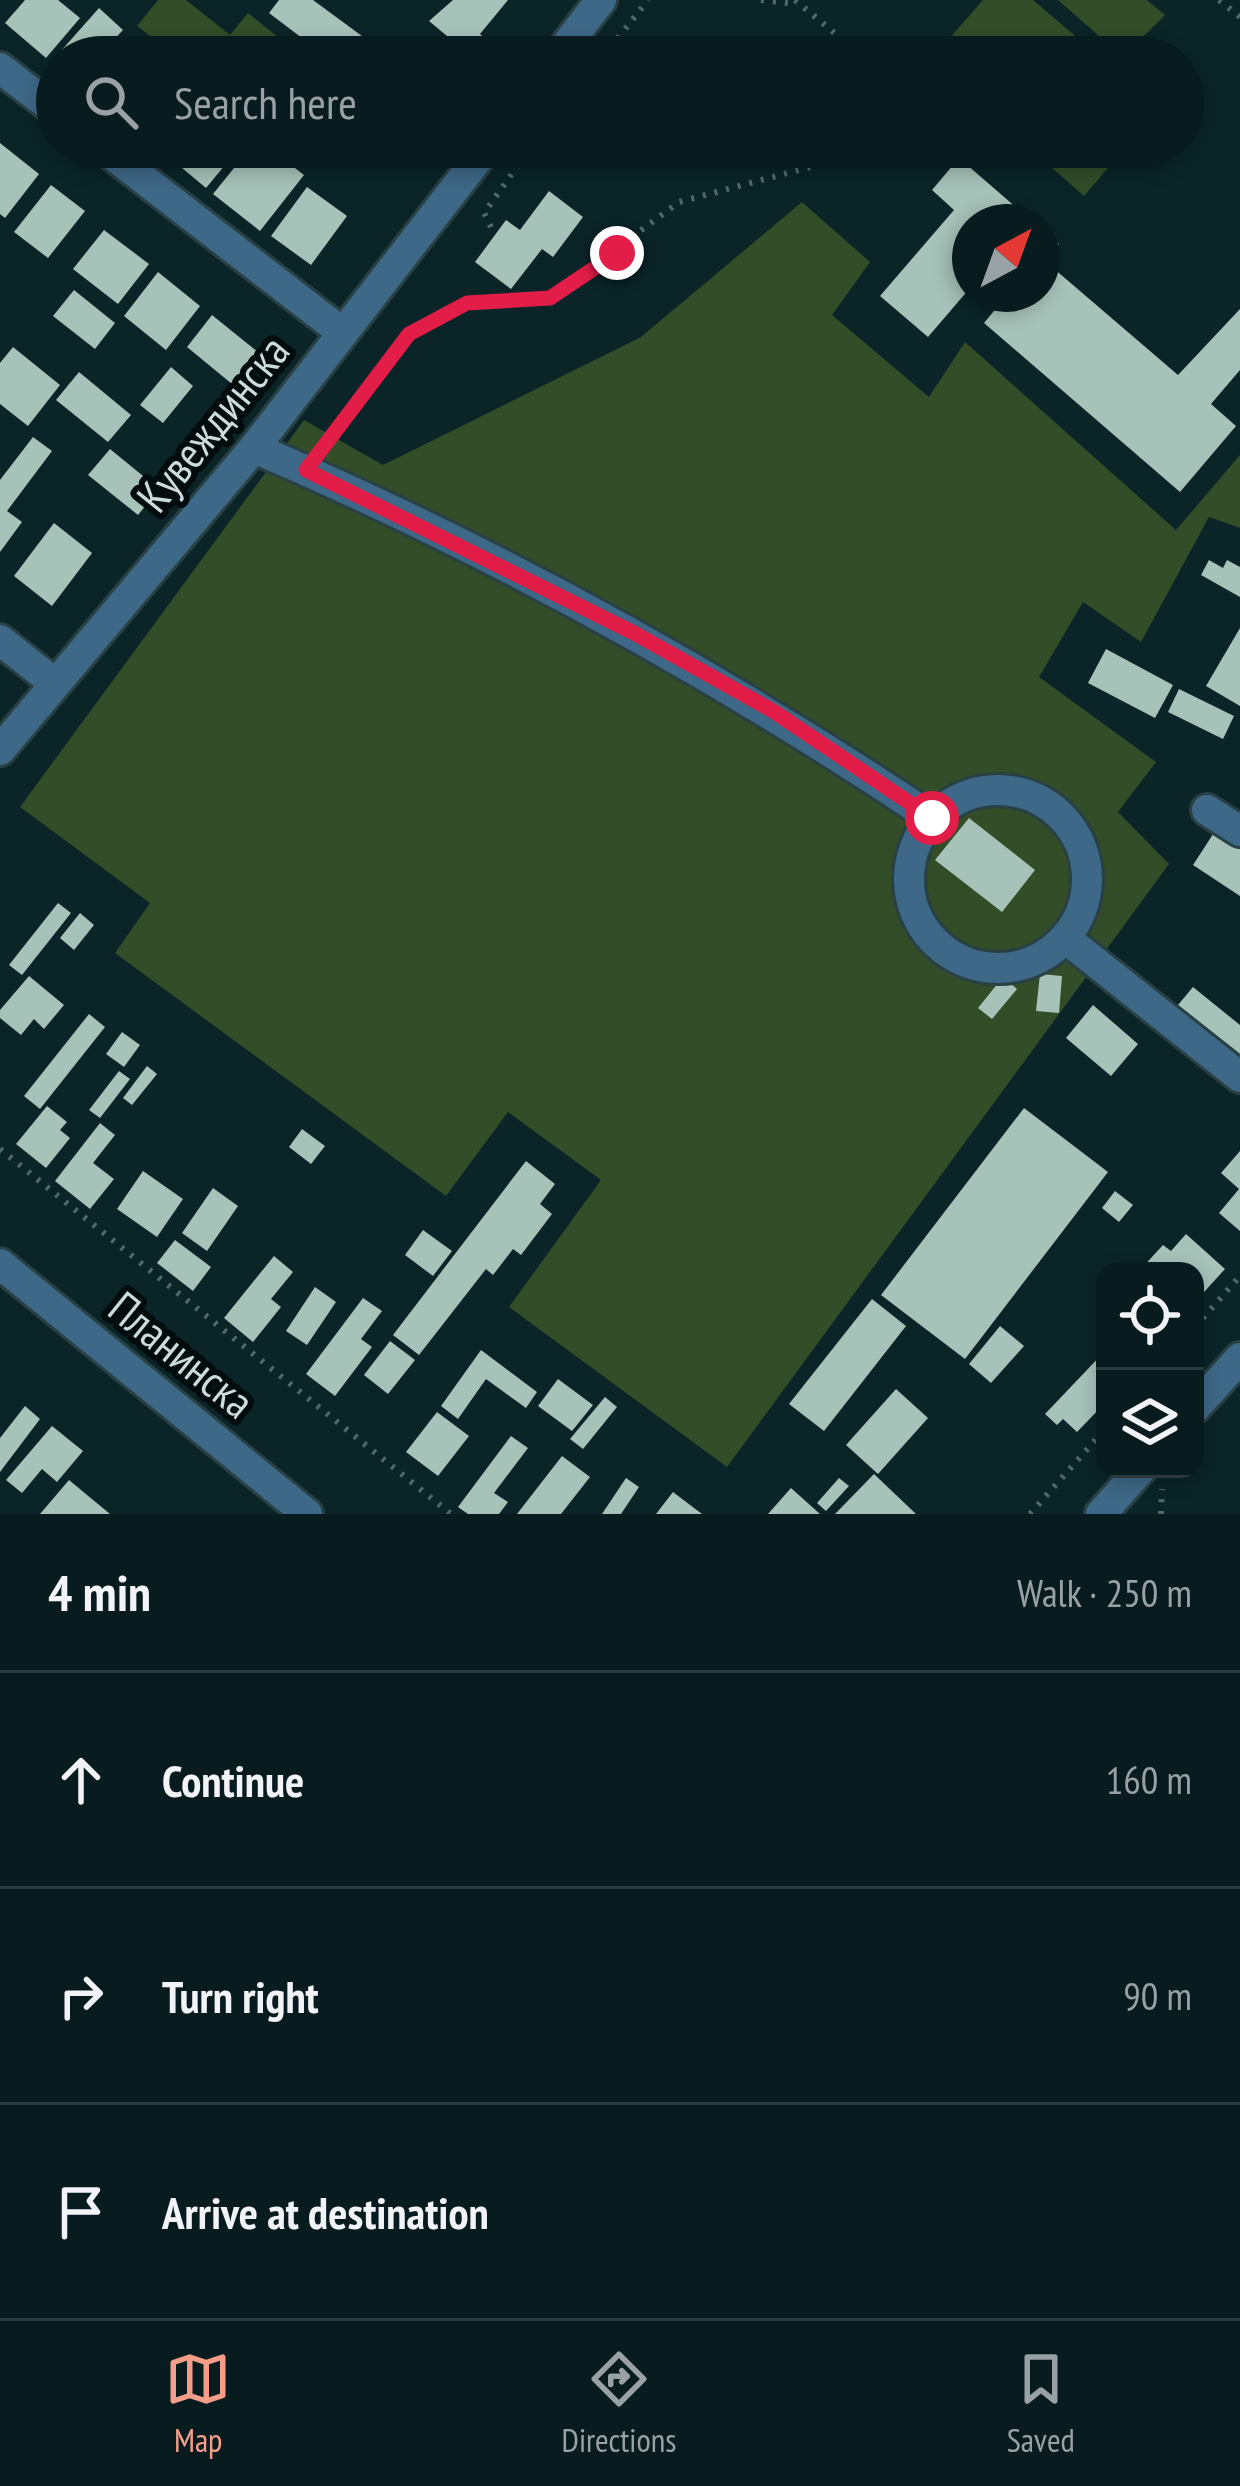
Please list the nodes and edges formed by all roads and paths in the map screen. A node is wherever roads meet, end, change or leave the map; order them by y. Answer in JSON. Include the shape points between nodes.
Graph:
{"nodes":[{"id":1,"x":601,"y":0,"type":"edge"},
{"id":2,"x":648,"y":0,"type":"edge"},
{"id":3,"x":761,"y":0,"type":"edge"},
{"id":4,"x":1220,"y":0,"type":"edge"},
{"id":5,"x":798,"y":2,"type":"edge"},
{"id":6,"x":1240,"y":17,"type":"edge"},
{"id":7,"x":573,"y":36,"type":"edge"},
{"id":8,"x":620,"y":36,"type":"edge"},
{"id":9,"x":838,"y":36,"type":"edge"},
{"id":10,"x":0,"y":68,"type":"edge"},
{"id":11,"x":36,"y":96,"type":"edge"},
{"id":12,"x":129,"y":168,"type":"edge"},
{"id":13,"x":471,"y":168,"type":"edge"},
{"id":14,"x":514,"y":168,"type":"edge"},
{"id":15,"x":806,"y":168,"type":"edge"},
{"id":16,"x":491,"y":227,"type":"dead end"},
{"id":17,"x":343,"y":333,"type":"junction"},
{"id":18,"x":254,"y":448,"type":"junction"},
{"id":19,"x":306,"y":470,"type":"junction"},
{"id":20,"x":0,"y":640,"type":"edge"},
{"id":21,"x":52,"y":682,"type":"junction"},
{"id":22,"x":0,"y":751,"type":"edge"},
{"id":23,"x":1207,"y":810,"type":"dead end"},
{"id":24,"x":932,"y":818,"type":"junction"},
{"id":25,"x":1240,"y":831,"type":"edge"},
{"id":26,"x":1065,"y":938,"type":"junction"},
{"id":27,"x":1240,"y":1077,"type":"edge"},
{"id":28,"x":0,"y":1149,"type":"edge"},
{"id":29,"x":0,"y":1264,"type":"edge"},
{"id":30,"x":1240,"y":1276,"type":"edge"},
{"id":31,"x":1204,"y":1317,"type":"edge"},
{"id":32,"x":1240,"y":1358,"type":"edge"},
{"id":33,"x":1204,"y":1398,"type":"edge"},
{"id":34,"x":1096,"y":1439,"type":"edge"},
{"id":35,"x":1133,"y":1478,"type":"edge"},
{"id":36,"x":307,"y":1514,"type":"edge"},
{"id":37,"x":451,"y":1514,"type":"edge"},
{"id":38,"x":1030,"y":1514,"type":"edge"},
{"id":39,"x":1101,"y":1514,"type":"edge"}],
"edges":[{"from":1,"to":7,"type":"street"},
{"from":2,"to":8,"type":"path"},
{"from":3,"to":5,"type":"path"},
{"from":4,"to":6,"type":"path"},
{"from":5,"to":9,"type":"path"},
{"from":10,"to":11,"type":"street"},
{"from":12,"to":17,"type":"street"},
{"from":13,"to":17,"type":"street","name":"Кувеждинска"},
{"from":14,"to":16,"type":"path","via":[[489,200]]},
{"from":15,"to":19,"type":"path","via":[[679,202],[550,298],[467,303],[409,334]]},
{"from":17,"to":18,"type":"street","name":"Кувеждинска"},
{"from":18,"to":19,"type":"street"},
{"from":18,"to":21,"type":"street","name":"Кувеждинска"},
{"from":19,"to":24,"type":"street","via":[[634,633],[773,711]]},
{"from":20,"to":21,"type":"street"},
{"from":21,"to":22,"type":"street","name":"Кувеждинска"},
{"from":23,"to":25,"type":"street"},
{"from":24,"to":26,"type":"street","via":[[994,790],[1058,812],[1087,874]]},
{"from":24,"to":26,"type":"street","via":[[918,837],[908,883],[922,927],[938,945],[1003,968],[1026,964]]},
{"from":26,"to":27,"type":"street"},
{"from":28,"to":37,"type":"path"},
{"from":29,"to":36,"type":"street","name":"Планинска"},
{"from":30,"to":31,"type":"path"},
{"from":32,"to":33,"type":"street"},
{"from":34,"to":38,"type":"path"},
{"from":35,"to":39,"type":"street"}]}
